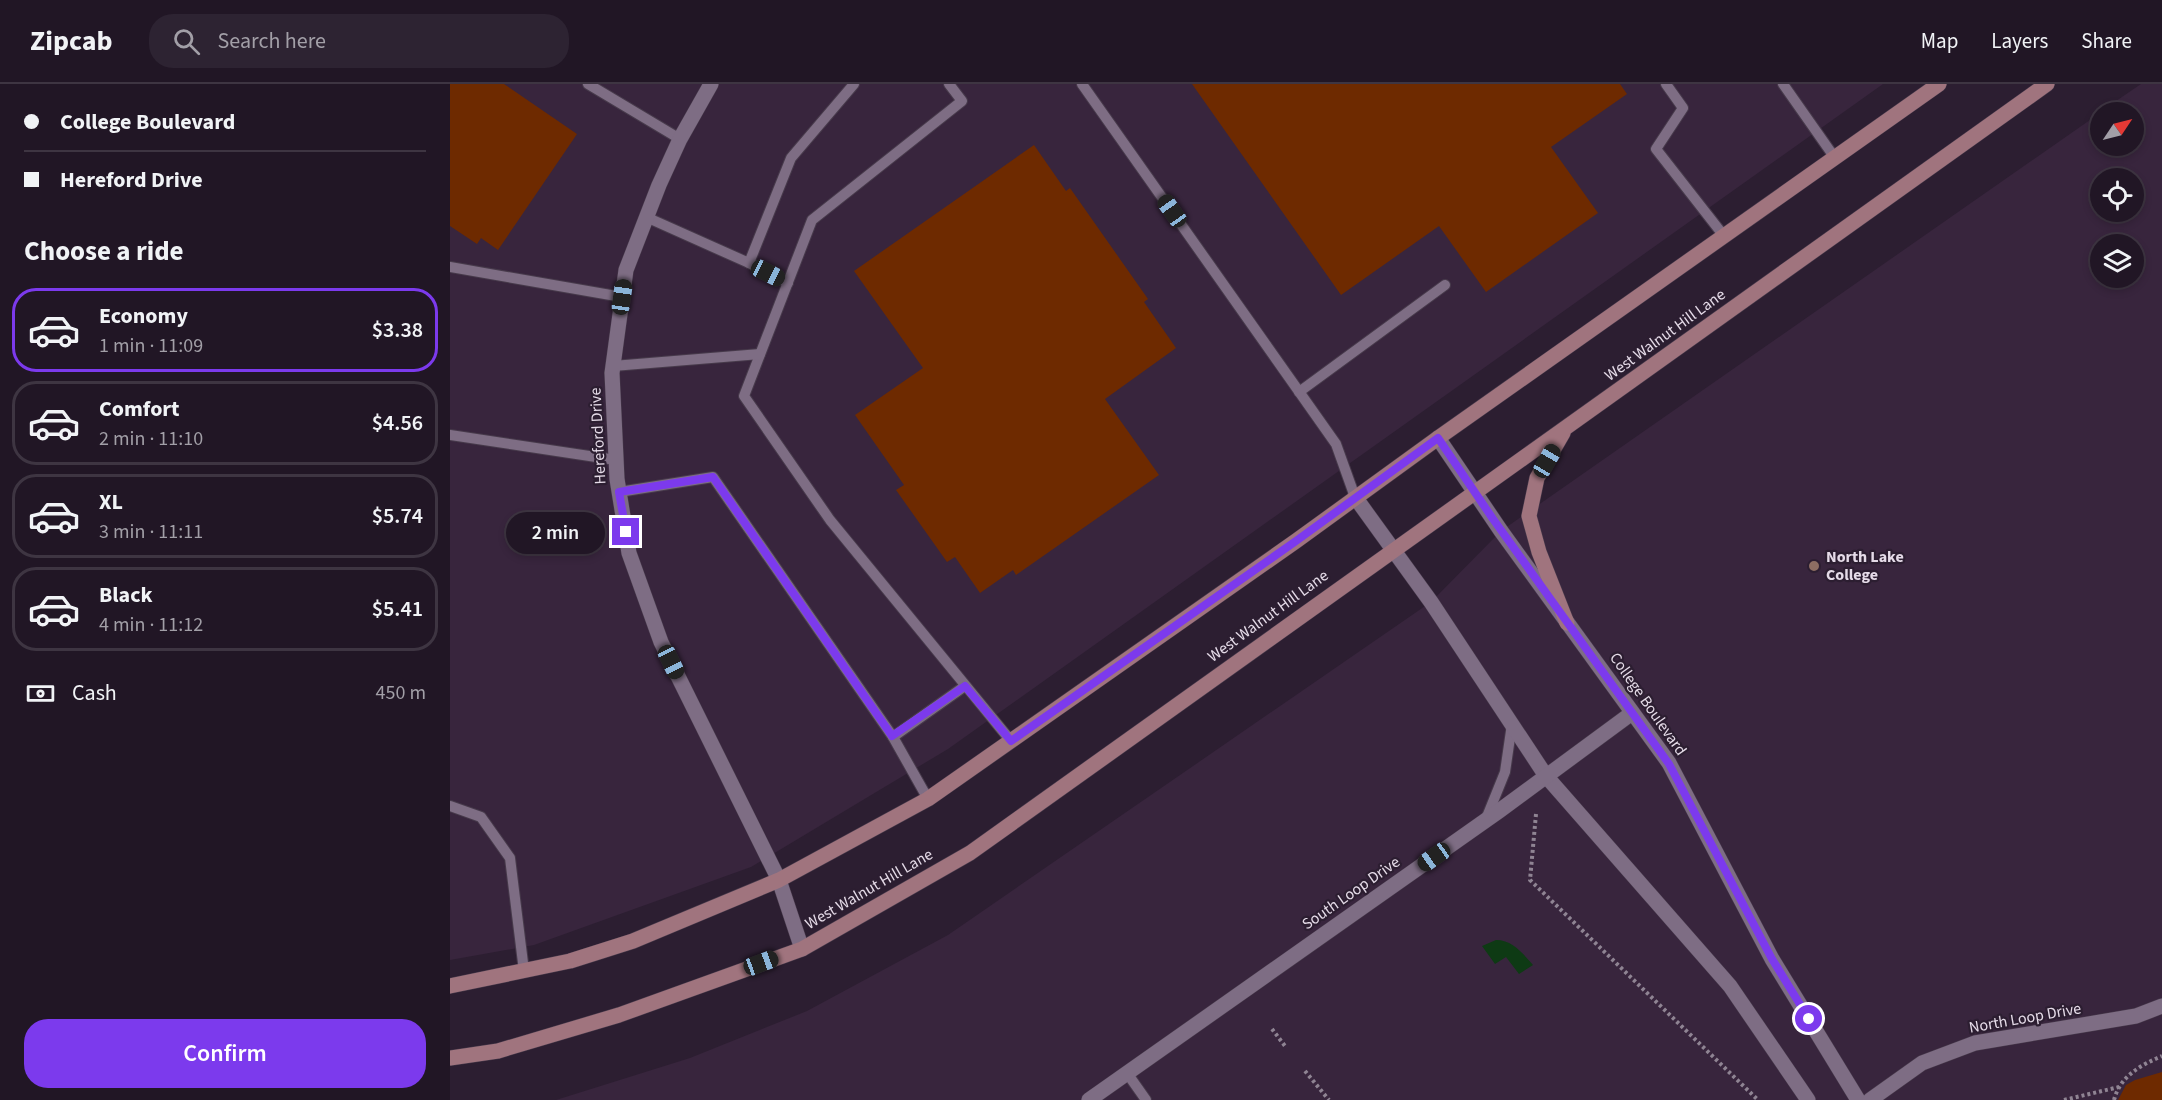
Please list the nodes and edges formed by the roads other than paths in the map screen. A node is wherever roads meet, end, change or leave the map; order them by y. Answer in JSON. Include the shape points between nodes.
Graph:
{"nodes":[{"id":1,"x":588,"y":84,"type":"edge"},
{"id":2,"x":711,"y":84,"type":"edge"},
{"id":3,"x":854,"y":84,"type":"edge"},
{"id":4,"x":949,"y":84,"type":"edge"},
{"id":5,"x":1082,"y":84,"type":"edge"},
{"id":6,"x":1666,"y":84,"type":"edge"},
{"id":7,"x":1783,"y":84,"type":"edge"},
{"id":8,"x":1939,"y":84,"type":"edge"},
{"id":9,"x":2047,"y":84,"type":"edge"},
{"id":10,"x":680,"y":139,"type":"junction"},
{"id":11,"x":1835,"y":158,"type":"junction"},
{"id":12,"x":646,"y":217,"type":"junction"},
{"id":13,"x":1724,"y":236,"type":"junction"},
{"id":14,"x":749,"y":263,"type":"junction"},
{"id":15,"x":450,"y":267,"type":"edge"},
{"id":16,"x":788,"y":283,"type":"junction"},
{"id":17,"x":1445,"y":285,"type":"dead end"},
{"id":18,"x":622,"y":297,"type":"junction"},
{"id":19,"x":760,"y":354,"type":"junction"},
{"id":20,"x":613,"y":366,"type":"junction"},
{"id":21,"x":1299,"y":392,"type":"junction"},
{"id":22,"x":1566,"y":428,"type":"junction"},
{"id":23,"x":450,"y":435,"type":"edge"},
{"id":24,"x":1438,"y":438,"type":"junction"},
{"id":25,"x":616,"y":460,"type":"junction"},
{"id":26,"x":619,"y":492,"type":"junction"},
{"id":27,"x":1475,"y":493,"type":"junction"},
{"id":28,"x":1355,"y":497,"type":"junction"},
{"id":29,"x":1393,"y":549,"type":"junction"},
{"id":30,"x":1568,"y":623,"type":"junction"},
{"id":31,"x":965,"y":686,"type":"junction"},
{"id":32,"x":1632,"y":712,"type":"junction"},
{"id":33,"x":1512,"y":724,"type":"junction"},
{"id":34,"x":892,"y":736,"type":"junction"},
{"id":35,"x":1011,"y":741,"type":"junction"},
{"id":36,"x":1546,"y":776,"type":"junction"},
{"id":37,"x":928,"y":799,"type":"junction"},
{"id":38,"x":450,"y":806,"type":"edge"},
{"id":39,"x":1486,"y":820,"type":"junction"},
{"id":40,"x":779,"y":880,"type":"junction"},
{"id":41,"x":802,"y":949,"type":"junction"},
{"id":42,"x":524,"y":971,"type":"junction"},
{"id":43,"x":450,"y":986,"type":"edge"},
{"id":44,"x":2162,"y":1006,"type":"edge"},
{"id":45,"x":450,"y":1058,"type":"edge"},
{"id":46,"x":1127,"y":1073,"type":"junction"},
{"id":47,"x":1089,"y":1100,"type":"edge"},
{"id":48,"x":1146,"y":1100,"type":"edge"},
{"id":49,"x":1808,"y":1100,"type":"edge"},
{"id":50,"x":1858,"y":1100,"type":"edge"},
{"id":51,"x":1870,"y":1100,"type":"edge"}],
"edges":[{"from":1,"to":10,"type":"lane"},
{"from":2,"to":10,"type":"street","name":"Hereford Drive"},
{"from":3,"to":14,"type":"lane","via":[[791,158]]},
{"from":4,"to":16,"type":"lane","via":[[962,101],[812,220]]},
{"from":5,"to":21,"type":"lane"},
{"from":6,"to":13,"type":"lane","via":[[1683,108],[1656,149]]},
{"from":7,"to":11,"type":"lane"},
{"from":8,"to":11,"type":"main road"},
{"from":9,"to":22,"type":"main road","name":"West Walnut Hill Lane"},
{"from":10,"to":12,"type":"street","name":"Hereford Drive"},
{"from":11,"to":13,"type":"main road"},
{"from":12,"to":14,"type":"lane"},
{"from":12,"to":18,"type":"street","name":"Hereford Drive","via":[[626,270]]},
{"from":13,"to":24,"type":"main road"},
{"from":14,"to":16,"type":"lane"},
{"from":15,"to":18,"type":"lane"},
{"from":16,"to":19,"type":"lane"},
{"from":17,"to":21,"type":"lane"},
{"from":18,"to":20,"type":"street","name":"Hereford Drive"},
{"from":19,"to":20,"type":"lane"},
{"from":19,"to":31,"type":"lane","via":[[744,396],[830,520]]},
{"from":20,"to":25,"type":"street","name":"Hereford Drive"},
{"from":21,"to":28,"type":"lane","via":[[1336,444]]},
{"from":22,"to":27,"type":"main road","name":"West Walnut Hill Lane"},
{"from":22,"to":30,"type":"main road","via":[[1537,478],[1529,516]]},
{"from":23,"to":25,"type":"lane"},
{"from":24,"to":27,"type":"street","name":"College Boulevard"},
{"from":24,"to":28,"type":"main road"},
{"from":25,"to":26,"type":"street","name":"Hereford Drive"},
{"from":26,"to":34,"type":"lane","via":[[713,477]]},
{"from":26,"to":40,"type":"street","name":"Hereford Drive","via":[[629,552],[661,642]]},
{"from":27,"to":29,"type":"main road","name":"West Walnut Hill Lane"},
{"from":27,"to":30,"type":"street","name":"College Boulevard"},
{"from":28,"to":29,"type":"street"},
{"from":28,"to":35,"type":"main road"},
{"from":29,"to":33,"type":"street"},
{"from":29,"to":41,"type":"main road","name":"West Walnut Hill Lane","via":[[970,853]]},
{"from":30,"to":32,"type":"street","name":"College Boulevard"},
{"from":31,"to":34,"type":"lane"},
{"from":31,"to":35,"type":"lane"},
{"from":32,"to":36,"type":"street","name":"South Loop Drive"},
{"from":32,"to":50,"type":"street","name":"College Boulevard","via":[[1669,764],[1772,959]]},
{"from":33,"to":36,"type":"street"},
{"from":33,"to":39,"type":"lane","via":[[1505,772]]},
{"from":34,"to":37,"type":"lane"},
{"from":35,"to":37,"type":"main road"},
{"from":36,"to":39,"type":"street","name":"South Loop Drive"},
{"from":36,"to":49,"type":"street","via":[[1730,986]]},
{"from":37,"to":40,"type":"main road"},
{"from":38,"to":42,"type":"lane","via":[[480,817],[510,858]]},
{"from":39,"to":46,"type":"street","name":"South Loop Drive"},
{"from":40,"to":41,"type":"street","name":"Hereford Drive"},
{"from":40,"to":42,"type":"main road","via":[[633,941]]},
{"from":41,"to":45,"type":"main road","name":"West Walnut Hill Lane","via":[[619,1015],[498,1051]]},
{"from":42,"to":43,"type":"main road"},
{"from":44,"to":51,"type":"street","name":"North Loop Drive","via":[[2136,1016],[1975,1043],[1922,1064]]},
{"from":46,"to":47,"type":"street","name":"South Loop Drive"},
{"from":46,"to":48,"type":"lane"}]}
